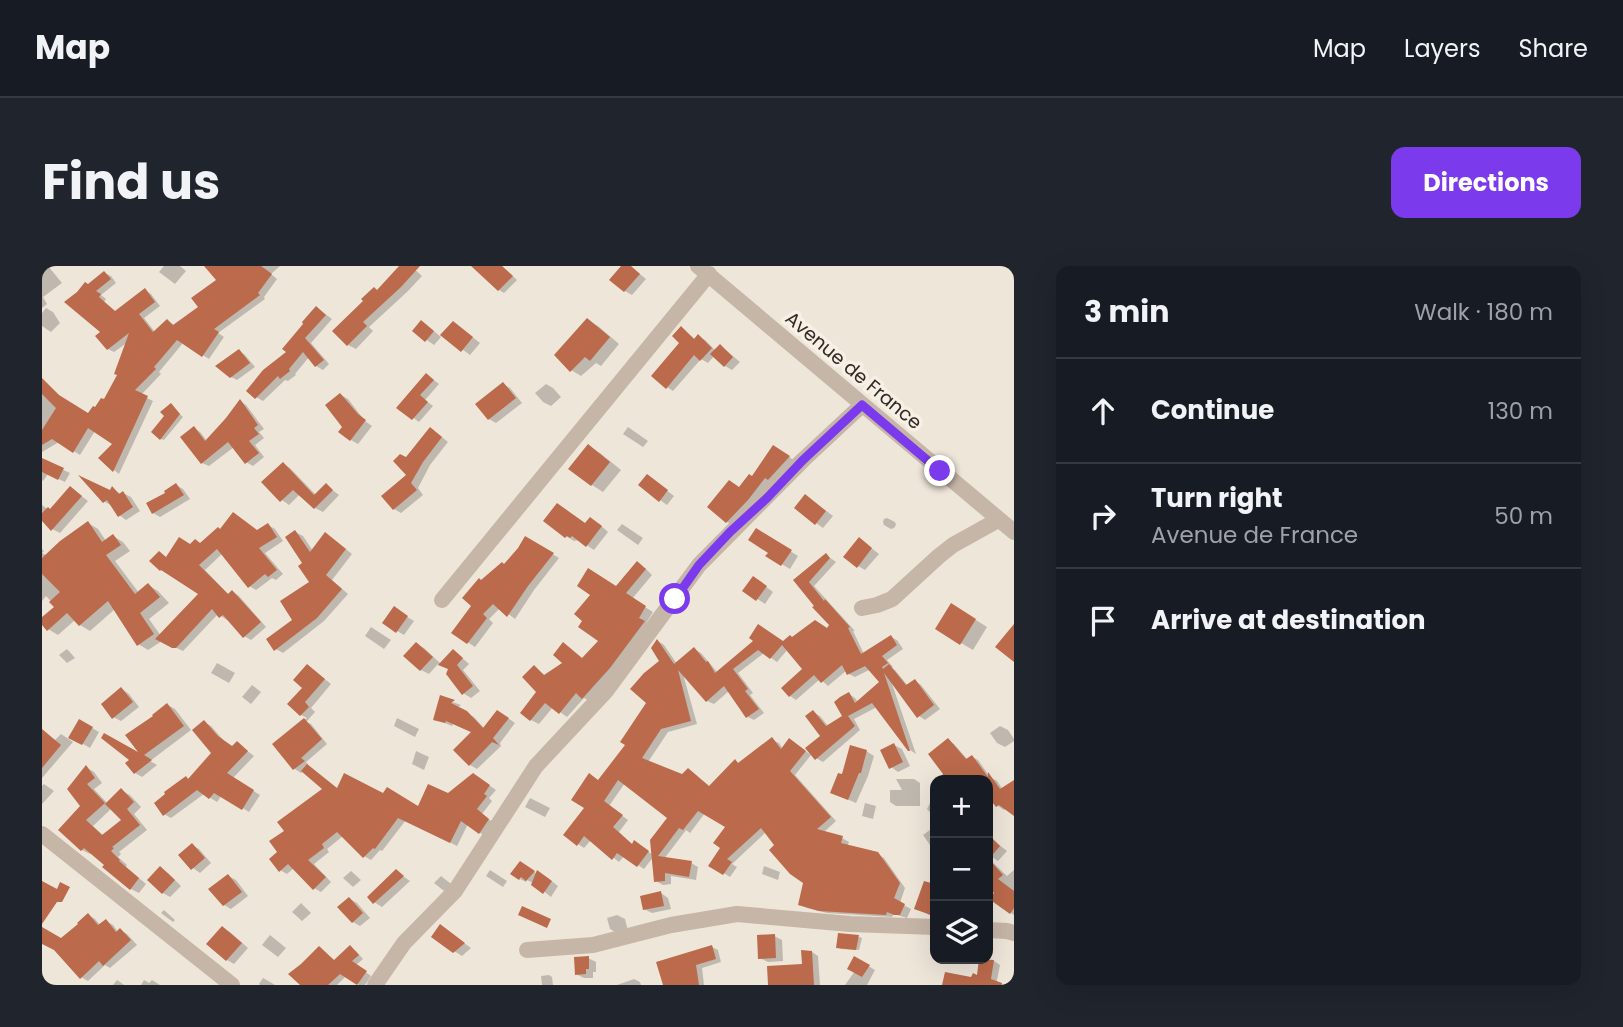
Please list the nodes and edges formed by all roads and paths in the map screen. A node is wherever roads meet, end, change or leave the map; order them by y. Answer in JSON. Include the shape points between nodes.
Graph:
{"nodes":[{"id":1,"x":704,"y":270,"type":"edge"},
{"id":2,"x":862,"y":405,"type":"junction"},
{"id":3,"x":998,"y":520,"type":"junction"},
{"id":4,"x":1014,"y":532,"type":"edge"},
{"id":5,"x":442,"y":600,"type":"dead end"},
{"id":6,"x":862,"y":608,"type":"dead end"},
{"id":7,"x":42,"y":834,"type":"edge"},
{"id":8,"x":930,"y":928,"type":"edge"},
{"id":9,"x":993,"y":930,"type":"edge"},
{"id":10,"x":1014,"y":933,"type":"edge"},
{"id":11,"x":527,"y":950,"type":"dead end"},
{"id":12,"x":232,"y":985,"type":"edge"},
{"id":13,"x":375,"y":985,"type":"edge"}],
"edges":[{"from":1,"to":2,"type":"street","name":"Avenue de France"},
{"from":1,"to":5,"type":"street"},
{"from":2,"to":3,"type":"street","name":"Avenue de France"},
{"from":2,"to":13,"type":"street","via":[[699,565],[606,691],[536,766],[455,891],[404,943]]},
{"from":3,"to":4,"type":"street","name":"Avenue de France"},
{"from":3,"to":6,"type":"street","via":[[939,555],[892,599]]},
{"from":7,"to":12,"type":"street"},
{"from":8,"to":11,"type":"street","via":[[737,915],[671,925],[593,945]]},
{"from":9,"to":10,"type":"street"}]}
